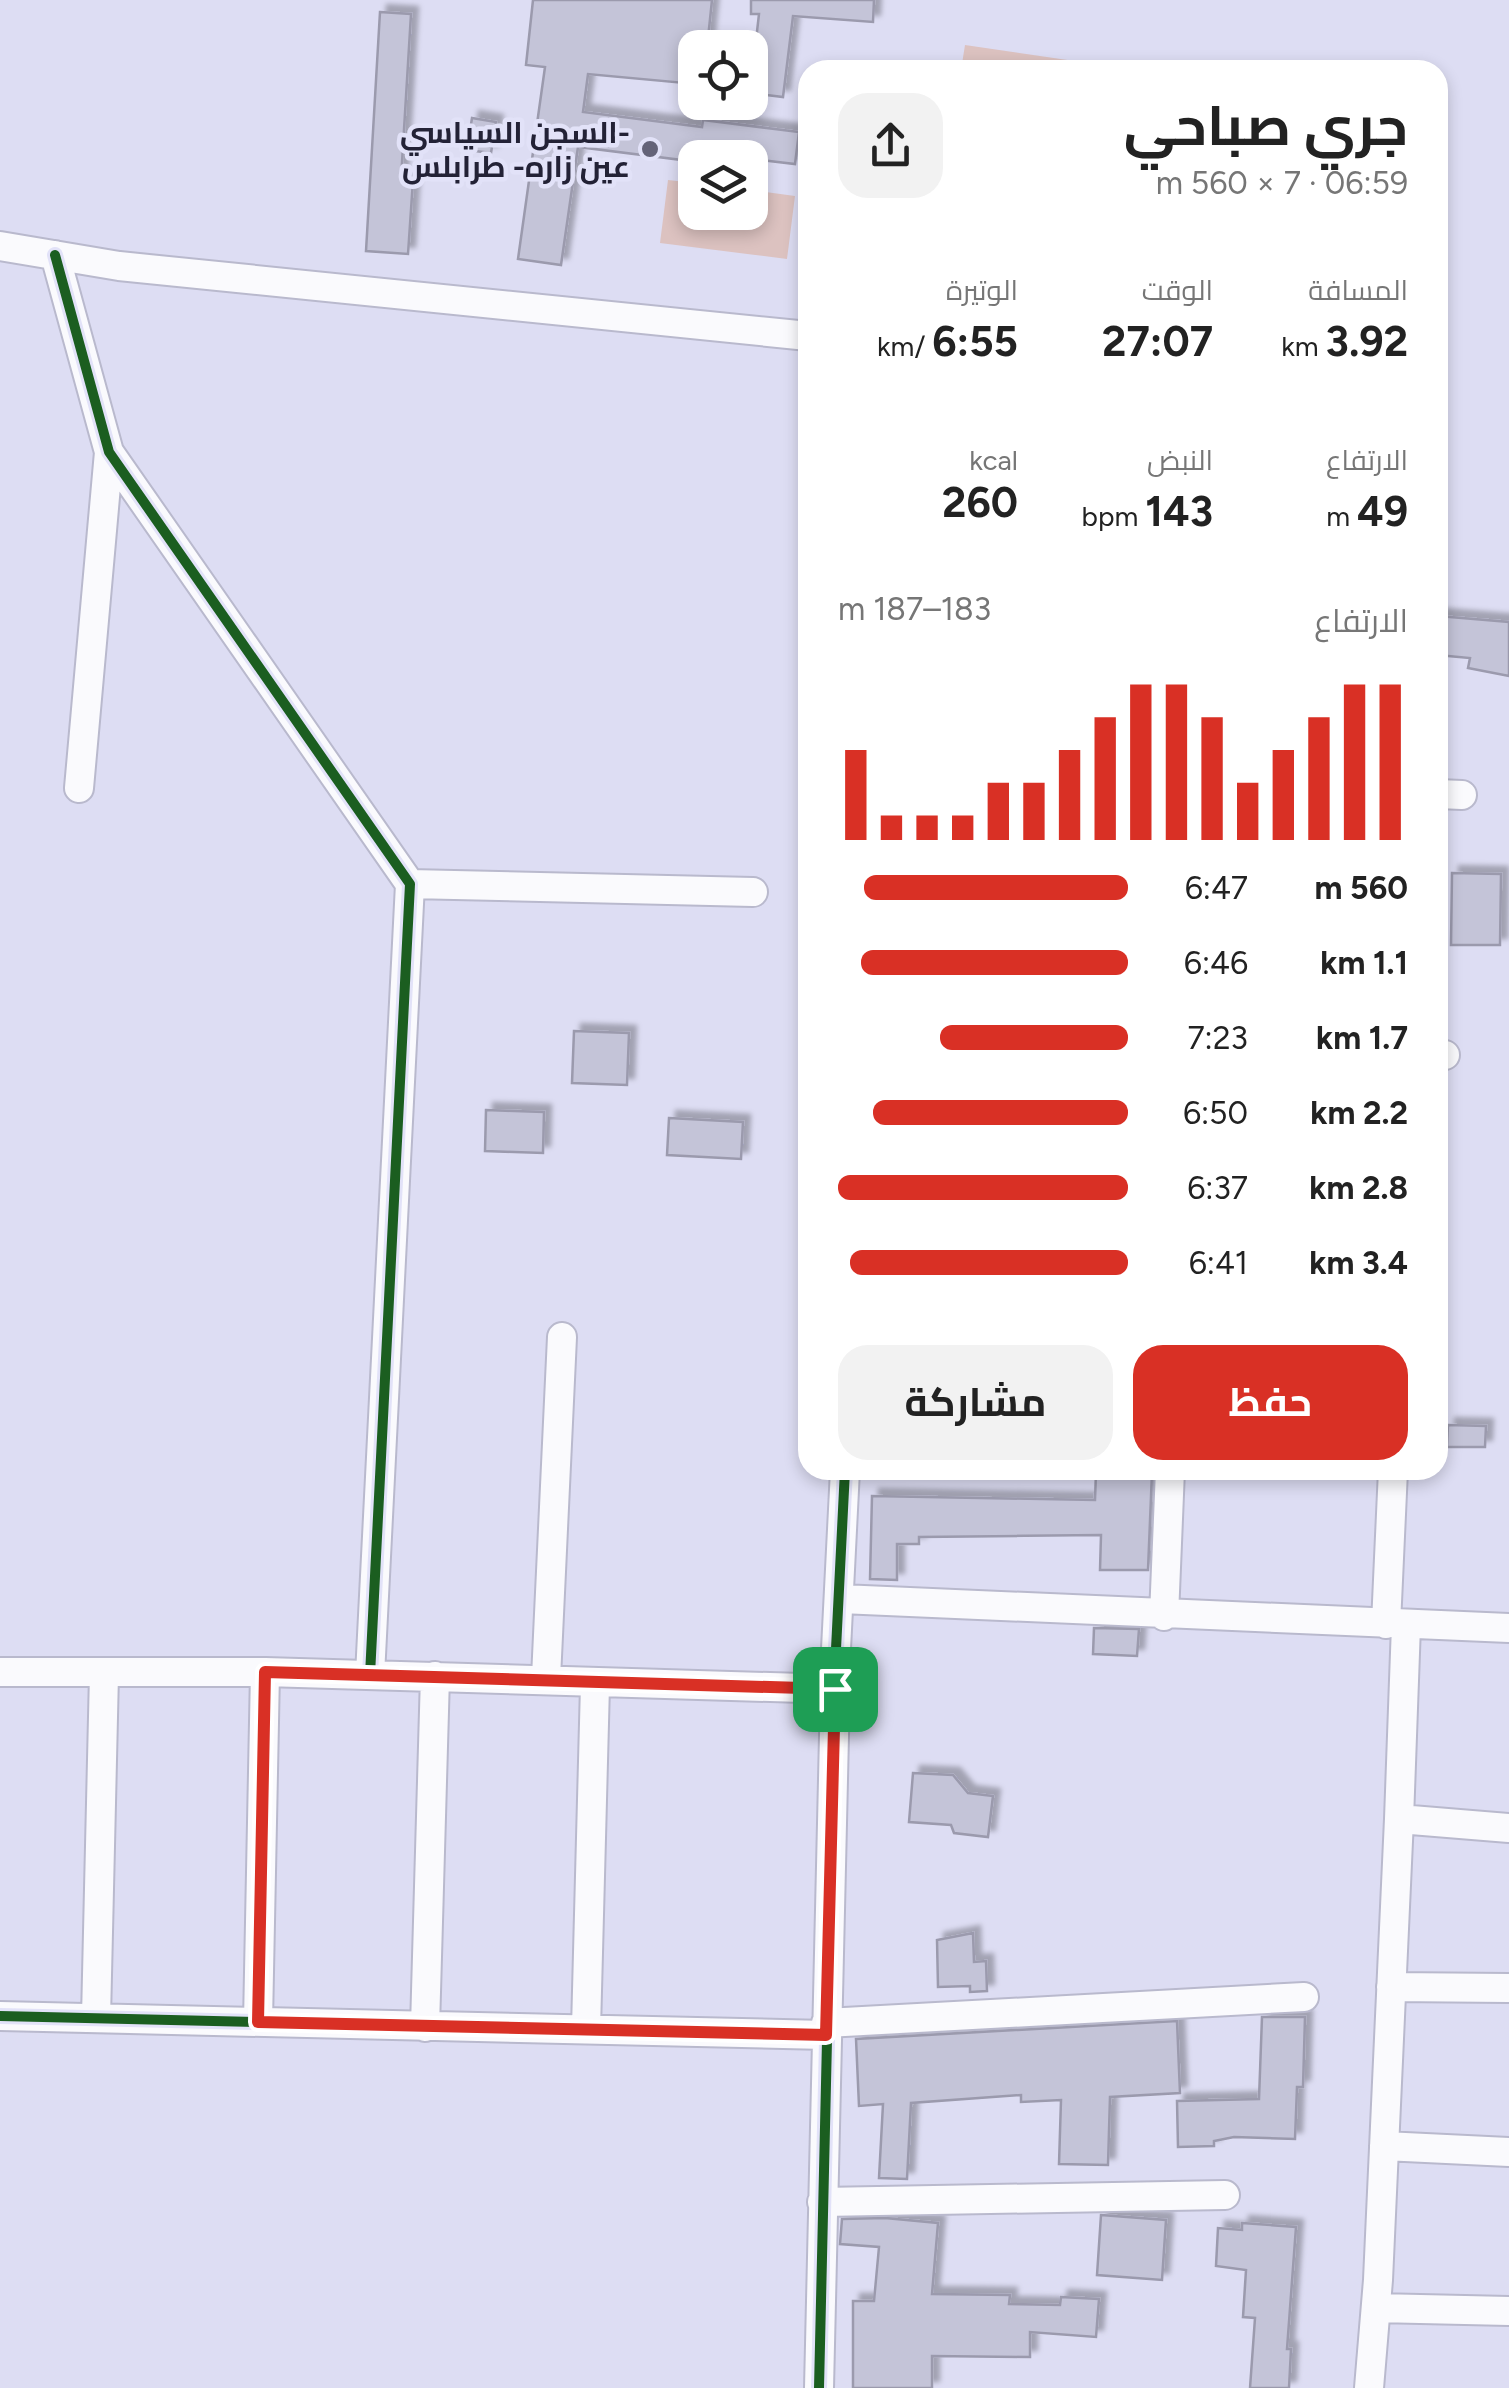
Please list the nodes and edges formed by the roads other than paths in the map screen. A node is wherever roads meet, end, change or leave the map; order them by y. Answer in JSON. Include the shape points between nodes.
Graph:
{"nodes":[{"id":1,"x":0,"y":246,"type":"edge"},
{"id":2,"x":54,"y":256,"type":"junction"},
{"id":3,"x":798,"y":335,"type":"edge"},
{"id":4,"x":109,"y":452,"type":"junction"},
{"id":5,"x":78,"y":788,"type":"dead end"},
{"id":6,"x":410,"y":884,"type":"junction"},
{"id":7,"x":753,"y":892,"type":"dead end"},
{"id":8,"x":562,"y":1338,"type":"dead end"},
{"id":9,"x":846,"y":1480,"type":"edge"},
{"id":10,"x":1170,"y":1480,"type":"edge"},
{"id":11,"x":1392,"y":1480,"type":"edge"},
{"id":12,"x":841,"y":1600,"type":"junction"},
{"id":13,"x":1164,"y":1616,"type":"junction"},
{"id":14,"x":1396,"y":1624,"type":"junction"},
{"id":15,"x":1509,"y":1628,"type":"edge"},
{"id":16,"x":0,"y":1672,"type":"edge"},
{"id":17,"x":265,"y":1672,"type":"junction"},
{"id":18,"x":104,"y":1674,"type":"junction"},
{"id":19,"x":370,"y":1675,"type":"junction"},
{"id":20,"x":435,"y":1676,"type":"junction"},
{"id":21,"x":546,"y":1678,"type":"junction"},
{"id":22,"x":595,"y":1685,"type":"junction"},
{"id":23,"x":835,"y":1689,"type":"junction"},
{"id":24,"x":1399,"y":1819,"type":"junction"},
{"id":25,"x":1509,"y":1828,"type":"edge"},
{"id":26,"x":1391,"y":1987,"type":"junction"},
{"id":27,"x":1509,"y":1988,"type":"edge"},
{"id":28,"x":1304,"y":1997,"type":"dead end"},
{"id":29,"x":0,"y":2016,"type":"edge"},
{"id":30,"x":96,"y":2018,"type":"junction"},
{"id":31,"x":258,"y":2022,"type":"junction"},
{"id":32,"x":425,"y":2027,"type":"junction"},
{"id":33,"x":586,"y":2029,"type":"junction"},
{"id":34,"x":826,"y":2029,"type":"junction"},
{"id":35,"x":1384,"y":2146,"type":"junction"},
{"id":36,"x":1509,"y":2152,"type":"edge"},
{"id":37,"x":1225,"y":2195,"type":"dead end"},
{"id":38,"x":822,"y":2202,"type":"junction"},
{"id":39,"x":1376,"y":2308,"type":"junction"},
{"id":40,"x":1509,"y":2311,"type":"edge"},
{"id":41,"x":819,"y":2388,"type":"edge"},
{"id":42,"x":1369,"y":2388,"type":"edge"}],
"edges":[{"from":1,"to":2,"type":"street"},
{"from":2,"to":3,"type":"street"},
{"from":2,"to":4,"type":"street"},
{"from":4,"to":5,"type":"street"},
{"from":4,"to":6,"type":"street"},
{"from":6,"to":7,"type":"street"},
{"from":6,"to":19,"type":"street"},
{"from":8,"to":21,"type":"street"},
{"from":9,"to":12,"type":"street"},
{"from":10,"to":13,"type":"street"},
{"from":11,"to":14,"type":"street"},
{"from":12,"to":13,"type":"street"},
{"from":12,"to":23,"type":"street"},
{"from":13,"to":14,"type":"street"},
{"from":14,"to":15,"type":"street"},
{"from":14,"to":24,"type":"street"},
{"from":16,"to":18,"type":"street"},
{"from":17,"to":18,"type":"street"},
{"from":17,"to":19,"type":"street"},
{"from":17,"to":31,"type":"street"},
{"from":18,"to":30,"type":"street"},
{"from":19,"to":20,"type":"street"},
{"from":20,"to":21,"type":"street"},
{"from":20,"to":32,"type":"street"},
{"from":21,"to":22,"type":"street"},
{"from":22,"to":23,"type":"street"},
{"from":22,"to":33,"type":"street"},
{"from":23,"to":34,"type":"street"},
{"from":24,"to":25,"type":"street"},
{"from":24,"to":26,"type":"street"},
{"from":26,"to":27,"type":"street"},
{"from":26,"to":35,"type":"street"},
{"from":28,"to":34,"type":"street"},
{"from":29,"to":30,"type":"street"},
{"from":30,"to":31,"type":"street"},
{"from":31,"to":32,"type":"street"},
{"from":32,"to":33,"type":"street"},
{"from":33,"to":34,"type":"street"},
{"from":34,"to":38,"type":"street"},
{"from":35,"to":36,"type":"street"},
{"from":35,"to":39,"type":"street"},
{"from":37,"to":38,"type":"street"},
{"from":38,"to":41,"type":"street"},
{"from":39,"to":40,"type":"street"},
{"from":39,"to":42,"type":"street"}]}
